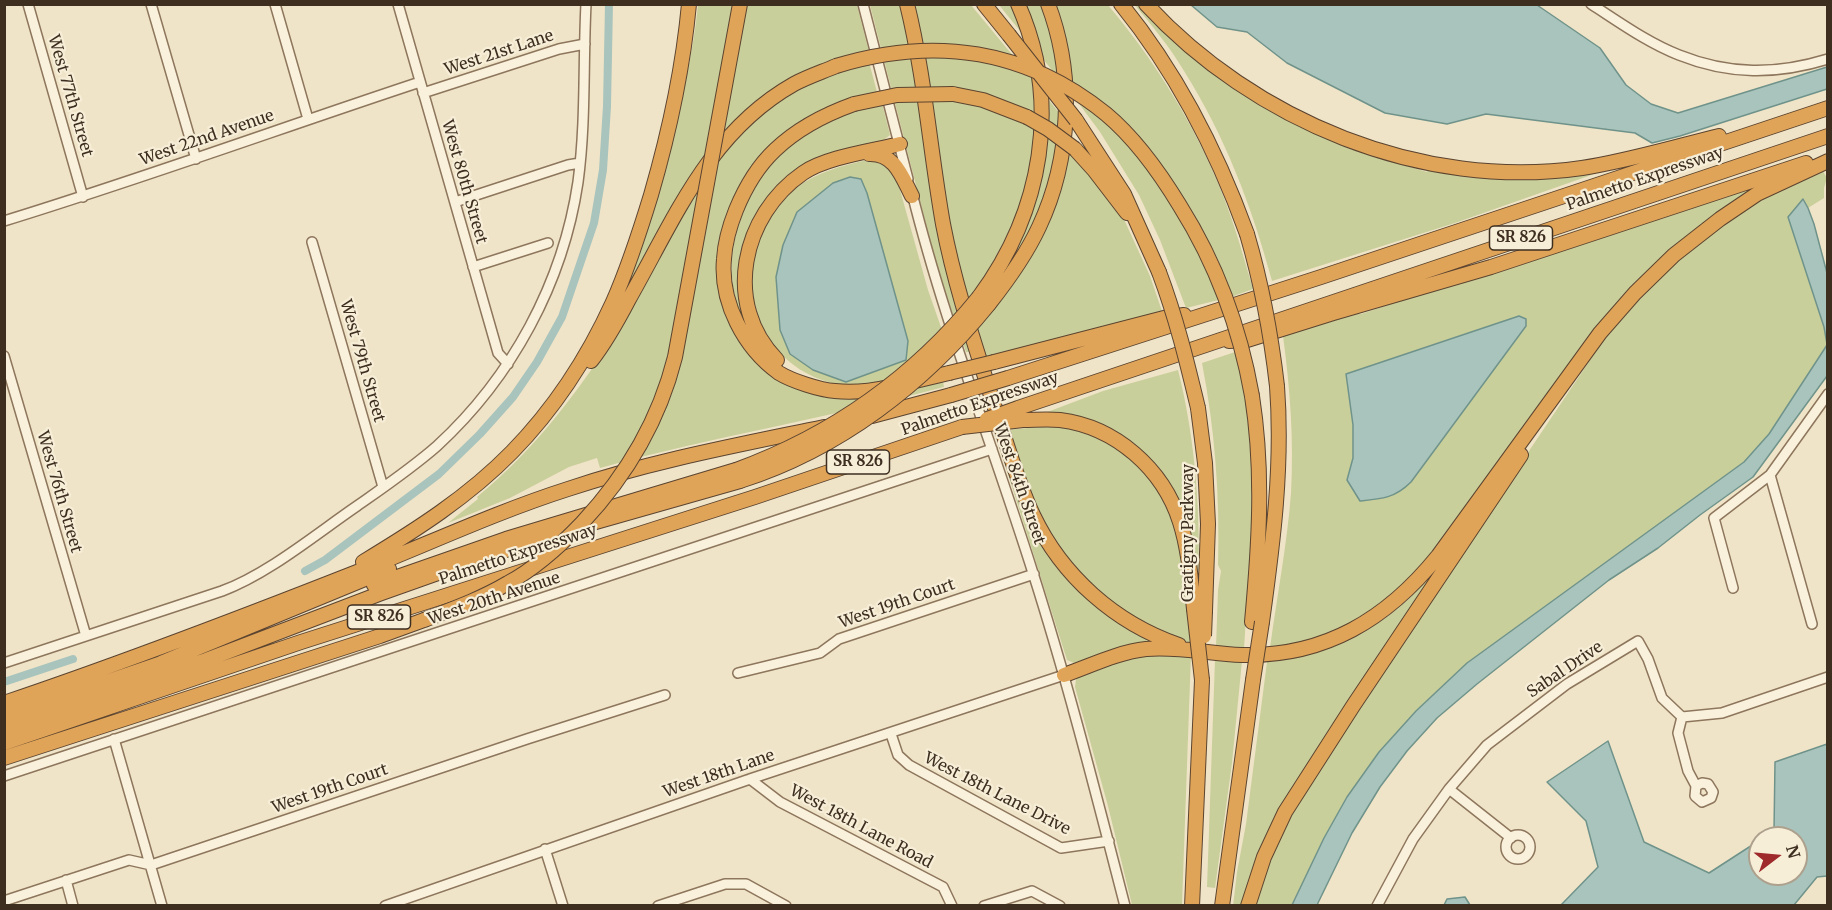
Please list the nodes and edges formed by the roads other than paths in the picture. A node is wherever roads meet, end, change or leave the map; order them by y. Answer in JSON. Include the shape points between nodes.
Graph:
{"nodes":[{"id":1,"x":28,"y":4,"type":"edge"},
{"id":2,"x":151,"y":4,"type":"edge"},
{"id":3,"x":275,"y":4,"type":"edge"},
{"id":4,"x":398,"y":4,"type":"edge"},
{"id":5,"x":586,"y":4,"type":"edge"},
{"id":6,"x":689,"y":4,"type":"edge"},
{"id":7,"x":740,"y":4,"type":"edge"},
{"id":8,"x":863,"y":4,"type":"edge"},
{"id":9,"x":907,"y":4,"type":"edge"},
{"id":10,"x":984,"y":4,"type":"edge"},
{"id":11,"x":1018,"y":4,"type":"edge"},
{"id":12,"x":1048,"y":4,"type":"edge"},
{"id":13,"x":1121,"y":4,"type":"edge"},
{"id":14,"x":1146,"y":4,"type":"edge"},
{"id":15,"x":1591,"y":4,"type":"edge"},
{"id":16,"x":585,"y":44,"type":"junction"},
{"id":17,"x":1827,"y":59,"type":"edge"},
{"id":18,"x":420,"y":82,"type":"junction"},
{"id":19,"x":423,"y":93,"type":"junction"},
{"id":20,"x":1827,"y":108,"type":"edge"},
{"id":21,"x":1827,"y":118,"type":"edge"},
{"id":22,"x":308,"y":119,"type":"junction"},
{"id":23,"x":1759,"y":131,"type":"junction"},
{"id":24,"x":1827,"y":136,"type":"edge"},
{"id":25,"x":900,"y":144,"type":"junction"},
{"id":26,"x":858,"y":154,"type":"junction"},
{"id":27,"x":1827,"y":156,"type":"edge"},
{"id":28,"x":196,"y":159,"type":"junction"},
{"id":29,"x":1827,"y":160,"type":"edge"},
{"id":30,"x":580,"y":163,"type":"junction"},
{"id":31,"x":83,"y":196,"type":"junction"},
{"id":32,"x":912,"y":196,"type":"junction"},
{"id":33,"x":454,"y":202,"type":"junction"},
{"id":34,"x":4,"y":221,"type":"edge"},
{"id":35,"x":1142,"y":232,"type":"junction"},
{"id":36,"x":312,"y":242,"type":"dead end"},
{"id":37,"x":548,"y":243,"type":"dead end"},
{"id":38,"x":473,"y":267,"type":"junction"},
{"id":39,"x":984,"y":300,"type":"junction"},
{"id":40,"x":1239,"y":304,"type":"junction"},
{"id":41,"x":1214,"y":342,"type":"junction"},
{"id":42,"x":4,"y":356,"type":"edge"},
{"id":43,"x":508,"y":364,"type":"junction"},
{"id":44,"x":1567,"y":380,"type":"junction"},
{"id":45,"x":1010,"y":383,"type":"junction"},
{"id":46,"x":815,"y":387,"type":"junction"},
{"id":47,"x":1827,"y":394,"type":"edge"},
{"id":48,"x":952,"y":399,"type":"junction"},
{"id":49,"x":555,"y":401,"type":"junction"},
{"id":50,"x":1020,"y":414,"type":"junction"},
{"id":51,"x":992,"y":449,"type":"junction"},
{"id":52,"x":739,"y":475,"type":"junction"},
{"id":53,"x":1770,"y":476,"type":"junction"},
{"id":54,"x":383,"y":487,"type":"junction"},
{"id":55,"x":1034,"y":574,"type":"junction"},
{"id":56,"x":335,"y":580,"type":"junction"},
{"id":57,"x":1733,"y":588,"type":"dead end"},
{"id":58,"x":1200,"y":610,"type":"junction"},
{"id":59,"x":1257,"y":622,"type":"junction"},
{"id":60,"x":1812,"y":624,"type":"dead end"},
{"id":61,"x":86,"y":636,"type":"junction"},
{"id":62,"x":1195,"y":650,"type":"junction"},
{"id":63,"x":4,"y":663,"type":"edge"},
{"id":64,"x":161,"y":663,"type":"junction"},
{"id":65,"x":738,"y":673,"type":"dead end"},
{"id":66,"x":1064,"y":675,"type":"junction"},
{"id":67,"x":1827,"y":677,"type":"edge"},
{"id":68,"x":665,"y":695,"type":"dead end"},
{"id":69,"x":4,"y":703,"type":"edge"},
{"id":70,"x":4,"y":717,"type":"edge"},
{"id":71,"x":1682,"y":717,"type":"junction"},
{"id":72,"x":4,"y":730,"type":"edge"},
{"id":73,"x":891,"y":734,"type":"junction"},
{"id":74,"x":114,"y":740,"type":"junction"},
{"id":75,"x":4,"y":743,"type":"edge"},
{"id":76,"x":4,"y":758,"type":"edge"},
{"id":77,"x":4,"y":776,"type":"edge"},
{"id":78,"x":750,"y":779,"type":"junction"},
{"id":79,"x":1696,"y":786,"type":"dead end"},
{"id":80,"x":1449,"y":789,"type":"junction"},
{"id":81,"x":1511,"y":838,"type":"dead end"},
{"id":82,"x":1108,"y":842,"type":"junction"},
{"id":83,"x":545,"y":849,"type":"junction"},
{"id":84,"x":152,"y":865,"type":"junction"},
{"id":85,"x":66,"y":880,"type":"junction"},
{"id":86,"x":4,"y":901,"type":"edge"},
{"id":87,"x":73,"y":906,"type":"edge"},
{"id":88,"x":162,"y":906,"type":"edge"},
{"id":89,"x":385,"y":906,"type":"edge"},
{"id":90,"x":563,"y":906,"type":"edge"},
{"id":91,"x":658,"y":906,"type":"edge"},
{"id":92,"x":786,"y":906,"type":"edge"},
{"id":93,"x":952,"y":906,"type":"edge"},
{"id":94,"x":984,"y":906,"type":"edge"},
{"id":95,"x":1060,"y":906,"type":"edge"},
{"id":96,"x":1125,"y":906,"type":"edge"},
{"id":97,"x":1192,"y":906,"type":"edge"},
{"id":98,"x":1222,"y":906,"type":"edge"},
{"id":99,"x":1248,"y":906,"type":"edge"},
{"id":100,"x":1377,"y":906,"type":"edge"}],
"edges":[{"from":1,"to":31,"type":"street","name":"West 77th Street"},
{"from":2,"to":28,"type":"street"},
{"from":3,"to":22,"type":"street"},
{"from":4,"to":18,"type":"street","name":"West 80th Street"},
{"from":5,"to":16,"type":"street"},
{"from":6,"to":49,"type":"highway","via":[[674,104],[639,232],[613,302]]},
{"from":7,"to":76,"type":"highway","bridge":true,"via":[[675,357],[659,407],[621,476],[565,540],[539,563],[476,600],[313,658]]},
{"from":8,"to":25,"type":"street","name":"West 84th Street"},
{"from":9,"to":62,"type":"highway","via":[[952,266],[1032,514],[1054,552],[1088,592],[1143,630]]},
{"from":10,"to":35,"type":"highway","name":"Gratigny Parkway","bridge":true,"via":[[1076,120],[1124,194]]},
{"from":11,"to":39,"type":"highway","via":[[1032,43],[1040,88],[1039,153],[1023,220]]},
{"from":12,"to":39,"type":"highway","via":[[1064,76],[1061,155],[1039,228],[1015,269]]},
{"from":13,"to":59,"type":"highway","bridge":true,"via":[[1161,58],[1220,164],[1247,234],[1267,313],[1280,437],[1278,486]]},
{"from":14,"to":23,"type":"highway","via":[[1196,51],[1253,93],[1305,122],[1397,157],[1486,171],[1581,168],[1720,136]]},
{"from":15,"to":17,"type":"street","via":[[1677,55],[1711,66],[1746,72],[1804,66]]},
{"from":16,"to":19,"type":"street","name":"West 21st Lane"},
{"from":16,"to":30,"type":"street"},
{"from":18,"to":19,"type":"street","name":"West 80th Street"},
{"from":18,"to":22,"type":"street","name":"West 22nd Avenue"},
{"from":19,"to":33,"type":"street","name":"West 80th Street"},
{"from":20,"to":23,"type":"highway","name":"Palmetto Expressway","number":"SR 826"},
{"from":21,"to":45,"type":"highway","via":[[1148,344]]},
{"from":22,"to":28,"type":"street","name":"West 22nd Avenue"},
{"from":23,"to":40,"type":"highway","name":"Palmetto Expressway","number":"SR 826"},
{"from":24,"to":41,"type":"highway","name":"Palmetto Expressway","number":"SR 826"},
{"from":25,"to":26,"type":"highway"},
{"from":25,"to":32,"type":"street","name":"West 84th Street"},
{"from":26,"to":32,"type":"highway","via":[[876,154],[894,162]]},
{"from":26,"to":46,"type":"highway","via":[[805,172],[784,188],[755,229],[746,256],[747,304],[761,341],[783,367]]},
{"from":27,"to":41,"type":"highway","via":[[1491,267],[1247,340]]},
{"from":28,"to":31,"type":"street","name":"West 22nd Avenue"},
{"from":29,"to":44,"type":"highway","via":[[1757,195],[1674,255],[1600,333]]},
{"from":30,"to":33,"type":"street"},
{"from":30,"to":43,"type":"street","via":[[572,212],[555,272]]},
{"from":31,"to":34,"type":"street","name":"West 22nd Avenue"},
{"from":32,"to":51,"type":"street","name":"West 84th Street","via":[[939,295]]},
{"from":33,"to":38,"type":"street","name":"West 80th Street"},
{"from":35,"to":46,"type":"highway","bridge":true,"via":[[1075,149],[1027,117],[983,100],[914,93],[854,104],[819,119],[776,150],[757,171],[730,226],[724,258],[730,307],[751,345],[781,374]]},
{"from":35,"to":58,"type":"highway","name":"Gratigny Parkway","bridge":true,"via":[[1174,314],[1198,408],[1208,524]]},
{"from":36,"to":54,"type":"street","name":"West 79th Street"},
{"from":37,"to":38,"type":"street"},
{"from":38,"to":43,"type":"street","name":"West 80th Street","via":[[498,353]]},
{"from":39,"to":52,"type":"highway","bridge":true,"via":[[868,402]]},
{"from":40,"to":45,"type":"highway","name":"Palmetto Expressway","number":"SR 826"},
{"from":40,"to":46,"type":"highway","bridge":true,"via":[[1164,318],[876,389],[855,392]]},
{"from":41,"to":50,"type":"highway","name":"Palmetto Expressway","number":"SR 826"},
{"from":42,"to":61,"type":"street","name":"West 76th Street"},
{"from":43,"to":54,"type":"street","via":[[456,428]]},
{"from":44,"to":62,"type":"highway","via":[[1434,561],[1377,616],[1340,637],[1298,650],[1247,655]]},
{"from":44,"to":99,"type":"highway","via":[[1285,812],[1264,857]]},
{"from":45,"to":48,"type":"highway","name":"Palmetto Expressway","number":"SR 826","bridge":true},
{"from":47,"to":53,"type":"street"},
{"from":48,"to":56,"type":"highway","name":"Palmetto Expressway","number":"SR 826","via":[[684,457],[588,483],[489,517]]},
{"from":48,"to":64,"type":"highway","via":[[867,426],[659,472],[567,498],[462,537]]},
{"from":49,"to":56,"type":"highway","via":[[511,453],[467,493]]},
{"from":49,"to":59,"type":"highway","bridge":true,"via":[[595,357],[704,167],[736,129],[764,104],[794,84],[836,66],[896,52],[971,53],[1035,70],[1080,95],[1132,140],[1185,214],[1222,287],[1244,355],[1258,436]]},
{"from":50,"to":58,"type":"highway","via":[[1094,429],[1127,447],[1152,470],[1180,524]]},
{"from":50,"to":75,"type":"highway","name":"Palmetto Expressway","number":"SR 826","bridge":true,"via":[[962,427]]},
{"from":51,"to":55,"type":"street","name":"West 84th Street"},
{"from":51,"to":74,"type":"street","name":"West 20th Avenue"},
{"from":52,"to":64,"type":"highway","via":[[561,521],[467,551]]},
{"from":52,"to":72,"type":"highway","via":[[471,561]]},
{"from":53,"to":57,"type":"street","via":[[1714,518]]},
{"from":53,"to":60,"type":"street"},
{"from":54,"to":61,"type":"street","via":[[247,580]]},
{"from":55,"to":65,"type":"street","name":"West 19th Court","via":[[839,639],[820,653]]},
{"from":55,"to":66,"type":"street","name":"West 84th Street"},
{"from":56,"to":69,"type":"highway","name":"Palmetto Expressway","number":"SR 826","via":[[184,640]]},
{"from":58,"to":97,"type":"highway","name":"Gratigny Parkway","bridge":true,"via":[[1202,680]]},
{"from":59,"to":98,"type":"highway","bridge":true,"via":[[1253,680]]},
{"from":61,"to":63,"type":"street"},
{"from":62,"to":66,"type":"highway","via":[[1141,650]]},
{"from":64,"to":70,"type":"highway"},
{"from":66,"to":73,"type":"street","name":"West 18th Lane"},
{"from":66,"to":82,"type":"street","name":"West 84th Street"},
{"from":67,"to":71,"type":"street","via":[[1722,713]]},
{"from":68,"to":84,"type":"street","name":"West 19th Court"},
{"from":71,"to":79,"type":"street","via":[[1678,733]]},
{"from":71,"to":80,"type":"street","name":"Sabal Drive","via":[[1662,698],[1638,641],[1567,684],[1487,745]]},
{"from":73,"to":78,"type":"street","name":"West 18th Lane"},
{"from":73,"to":82,"type":"street","name":"West 18th Lane Drive","via":[[898,755],[909,765],[1062,848]]},
{"from":74,"to":77,"type":"street","name":"West 20th Avenue"},
{"from":74,"to":84,"type":"street"},
{"from":78,"to":83,"type":"street","name":"West 18th Lane"},
{"from":78,"to":93,"type":"street","name":"West 18th Lane Road","via":[[780,802],[943,887]]},
{"from":80,"to":81,"type":"street"},
{"from":80,"to":100,"type":"street","name":"Sabal Drive","via":[[1413,839]]},
{"from":82,"to":96,"type":"street","name":"West 84th Street"},
{"from":83,"to":89,"type":"street","name":"West 18th Lane"},
{"from":83,"to":90,"type":"street"},
{"from":84,"to":85,"type":"street","name":"West 19th Court","via":[[129,860]]},
{"from":84,"to":88,"type":"street"},
{"from":85,"to":86,"type":"street","name":"West 19th Court"},
{"from":85,"to":87,"type":"street"},
{"from":91,"to":92,"type":"street","via":[[725,884],[746,884]]},
{"from":94,"to":95,"type":"street","via":[[1032,891]]}]}
